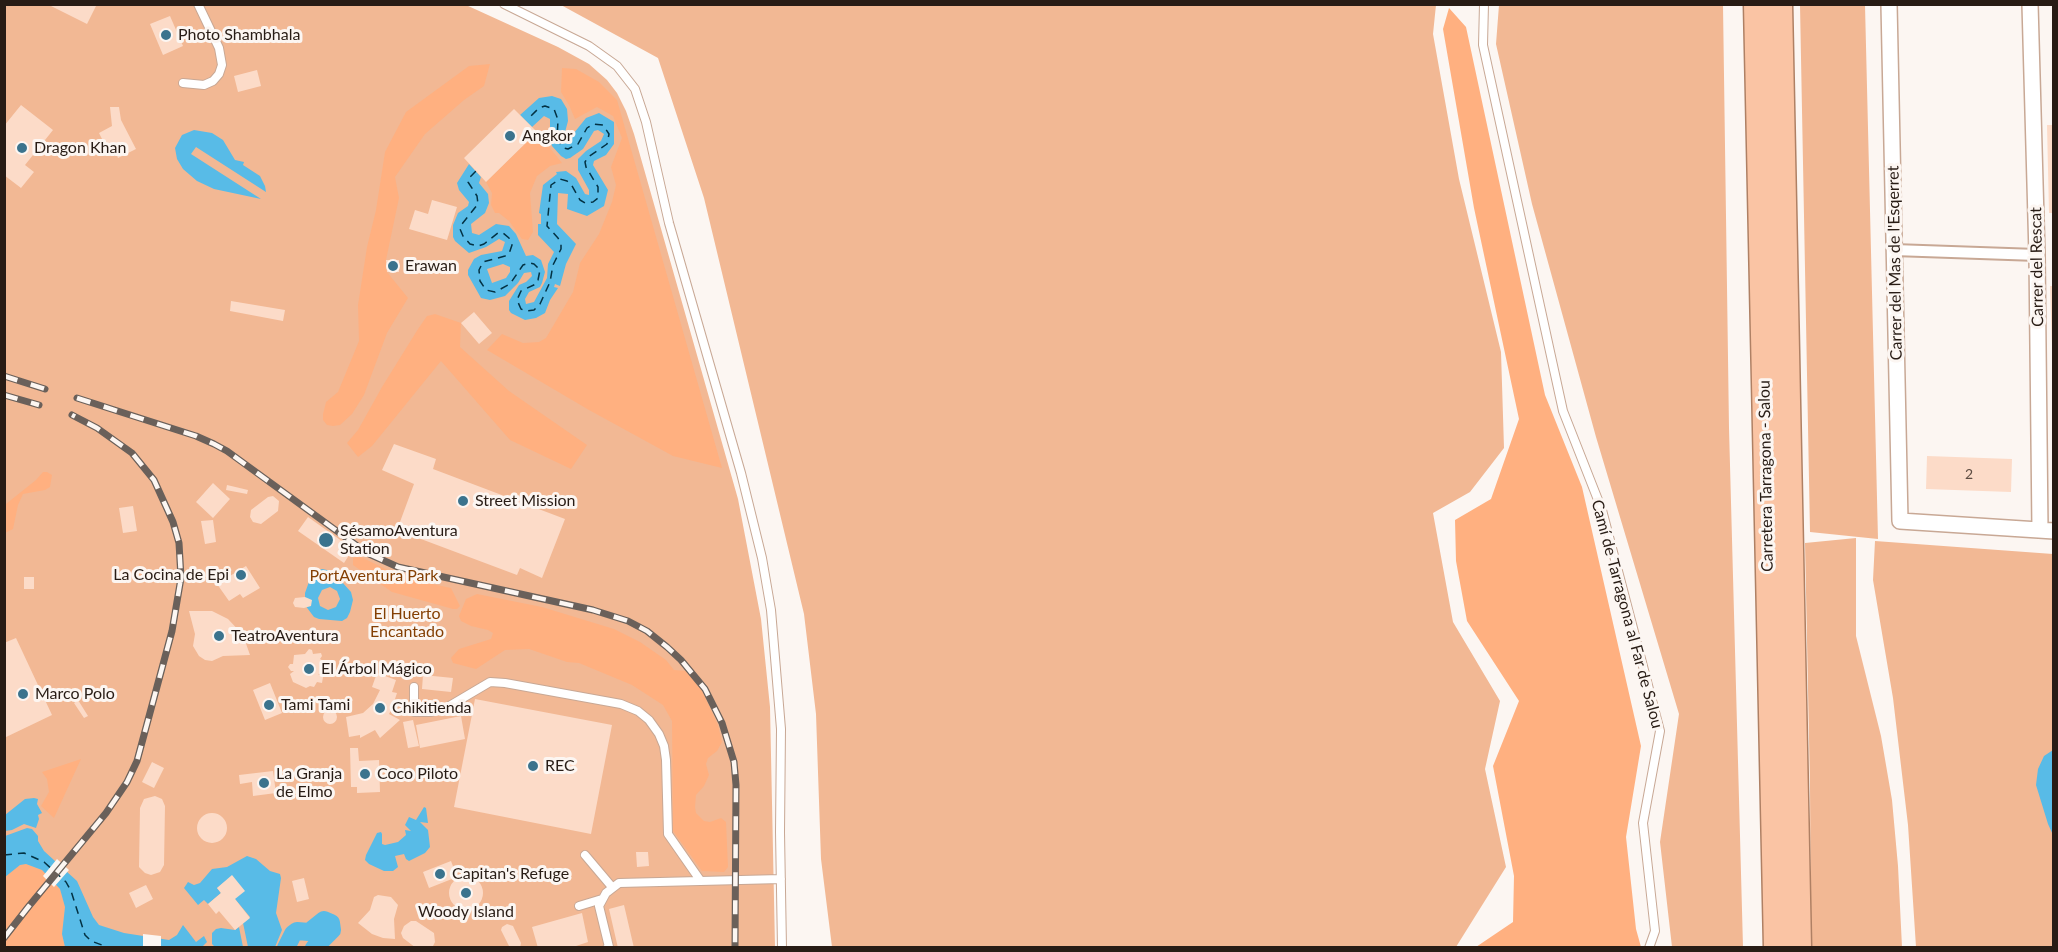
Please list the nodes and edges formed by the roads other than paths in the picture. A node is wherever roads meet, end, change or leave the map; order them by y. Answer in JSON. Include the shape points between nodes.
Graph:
{"nodes":[{"id":1,"x":198,"y":4,"type":"edge"},
{"id":2,"x":504,"y":4,"type":"edge"},
{"id":3,"x":1484,"y":4,"type":"edge"},
{"id":4,"x":1756,"y":4,"type":"edge"},
{"id":5,"x":1779,"y":4,"type":"edge"},
{"id":6,"x":1889,"y":4,"type":"edge"},
{"id":7,"x":2030,"y":4,"type":"edge"},
{"id":8,"x":183,"y":83,"type":"dead end"},
{"id":9,"x":1894,"y":250,"type":"junction"},
{"id":10,"x":2037,"y":255,"type":"junction"},
{"id":11,"x":2047,"y":531,"type":"edge"},
{"id":12,"x":414,"y":687,"type":"dead end"},
{"id":13,"x":585,"y":855,"type":"dead end"},
{"id":14,"x":781,"y":879,"type":"junction"},
{"id":15,"x":700,"y":880,"type":"junction"},
{"id":16,"x":612,"y":887,"type":"junction"},
{"id":17,"x":602,"y":899,"type":"junction"},
{"id":18,"x":579,"y":906,"type":"dead end"},
{"id":19,"x":607,"y":948,"type":"edge"},
{"id":20,"x":782,"y":948,"type":"edge"},
{"id":21,"x":1649,"y":948,"type":"edge"},
{"id":22,"x":1776,"y":948,"type":"edge"},
{"id":23,"x":1799,"y":948,"type":"edge"}],
"edges":[{"from":1,"to":8,"type":"lane","via":[[219,48],[222,65],[213,81],[204,85]]},
{"from":2,"to":14,"type":"lane","via":[[589,46],[616,66],[635,89],[646,122],[669,223],[762,558],[771,610],[781,729]]},
{"from":3,"to":21,"type":"lane","name":"Camí de Tarragona al Far de Salou","via":[[1483,45],[1563,411],[1602,510],[1659,731],[1643,823],[1655,931]]},
{"from":4,"to":22,"type":"highway","name":"Carretera Tarragona - Salou"},
{"from":5,"to":23,"type":"highway","name":"Carretera Tarragona - Salou"},
{"from":6,"to":9,"type":"street","name":"Carrer del Mas de l'Esqerret"},
{"from":7,"to":10,"type":"street","name":"Carrer del Rescat"},
{"from":9,"to":10,"type":"street"},
{"from":9,"to":11,"type":"street","name":"Carrer del Mas de l'Esqerret","via":[[1900,521]]},
{"from":10,"to":11,"type":"street","name":"Carrer del Rescat"},
{"from":12,"to":15,"type":"lane","via":[[414,712],[446,708],[490,682],[621,704],[638,711],[650,720],[664,746],[668,834]]},
{"from":13,"to":16,"type":"lane"},
{"from":14,"to":15,"type":"lane"},
{"from":14,"to":20,"type":"lane"},
{"from":15,"to":16,"type":"lane","via":[[626,882]]},
{"from":16,"to":17,"type":"lane"},
{"from":17,"to":18,"type":"lane"},
{"from":17,"to":19,"type":"lane","via":[[599,906]]}]}
